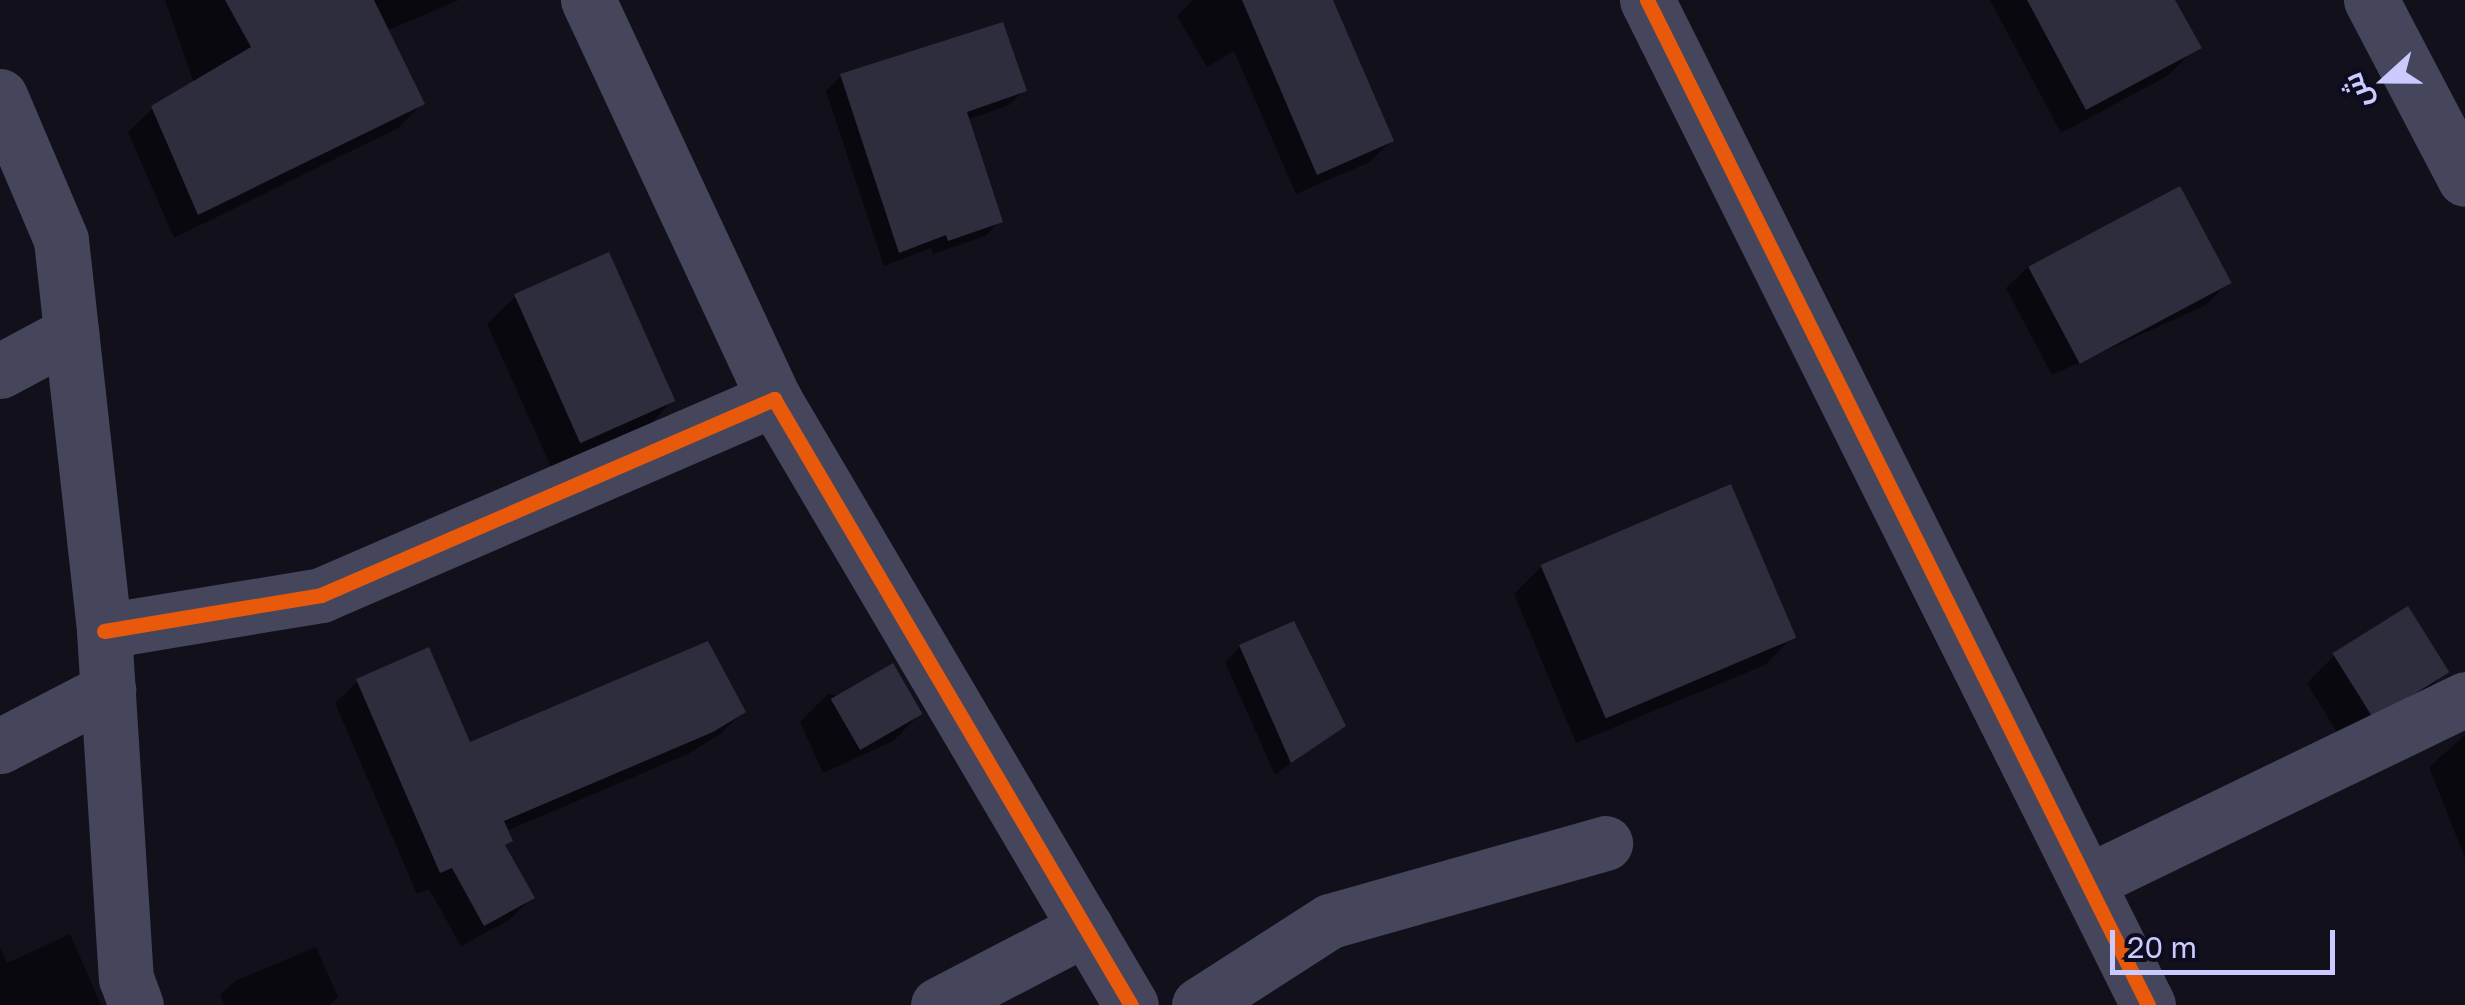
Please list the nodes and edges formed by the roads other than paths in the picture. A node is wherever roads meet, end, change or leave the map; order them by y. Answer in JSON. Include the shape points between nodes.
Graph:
{"nodes":[{"id":1,"x":588,"y":0,"type":"edge"},
{"id":2,"x":1647,"y":0,"type":"edge"},
{"id":3,"x":2371,"y":0,"type":"edge"},
{"id":4,"x":0,"y":96,"type":"edge"},
{"id":5,"x":2465,"y":180,"type":"edge"},
{"id":6,"x":71,"y":334,"type":"junction"},
{"id":7,"x":0,"y":372,"type":"edge"},
{"id":8,"x":774,"y":399,"type":"junction"},
{"id":9,"x":104,"y":631,"type":"junction"},
{"id":10,"x":108,"y":690,"type":"junction"},
{"id":11,"x":2465,"y":699,"type":"edge"},
{"id":12,"x":0,"y":746,"type":"edge"},
{"id":13,"x":1605,"y":843,"type":"dead end"},
{"id":14,"x":2087,"y":882,"type":"junction"},
{"id":15,"x":1086,"y":928,"type":"junction"},
{"id":16,"x":136,"y":1005,"type":"edge"},
{"id":17,"x":938,"y":1005,"type":"edge"},
{"id":18,"x":1131,"y":1005,"type":"edge"},
{"id":19,"x":1200,"y":1005,"type":"edge"},
{"id":20,"x":2148,"y":1005,"type":"edge"}],
"edges":[{"from":1,"to":8,"type":"street"},
{"from":2,"to":14,"type":"street"},
{"from":3,"to":5,"type":"street"},
{"from":4,"to":6,"type":"street","via":[[60,240]]},
{"from":6,"to":7,"type":"street"},
{"from":6,"to":9,"type":"street"},
{"from":8,"to":9,"type":"street","via":[[321,595]]},
{"from":8,"to":15,"type":"street"},
{"from":9,"to":10,"type":"street"},
{"from":10,"to":12,"type":"street"},
{"from":10,"to":16,"type":"street","via":[[126,978]]},
{"from":11,"to":14,"type":"street"},
{"from":13,"to":19,"type":"street","via":[[1330,921]]},
{"from":14,"to":20,"type":"street"},
{"from":15,"to":17,"type":"street"},
{"from":15,"to":18,"type":"street"}]}
